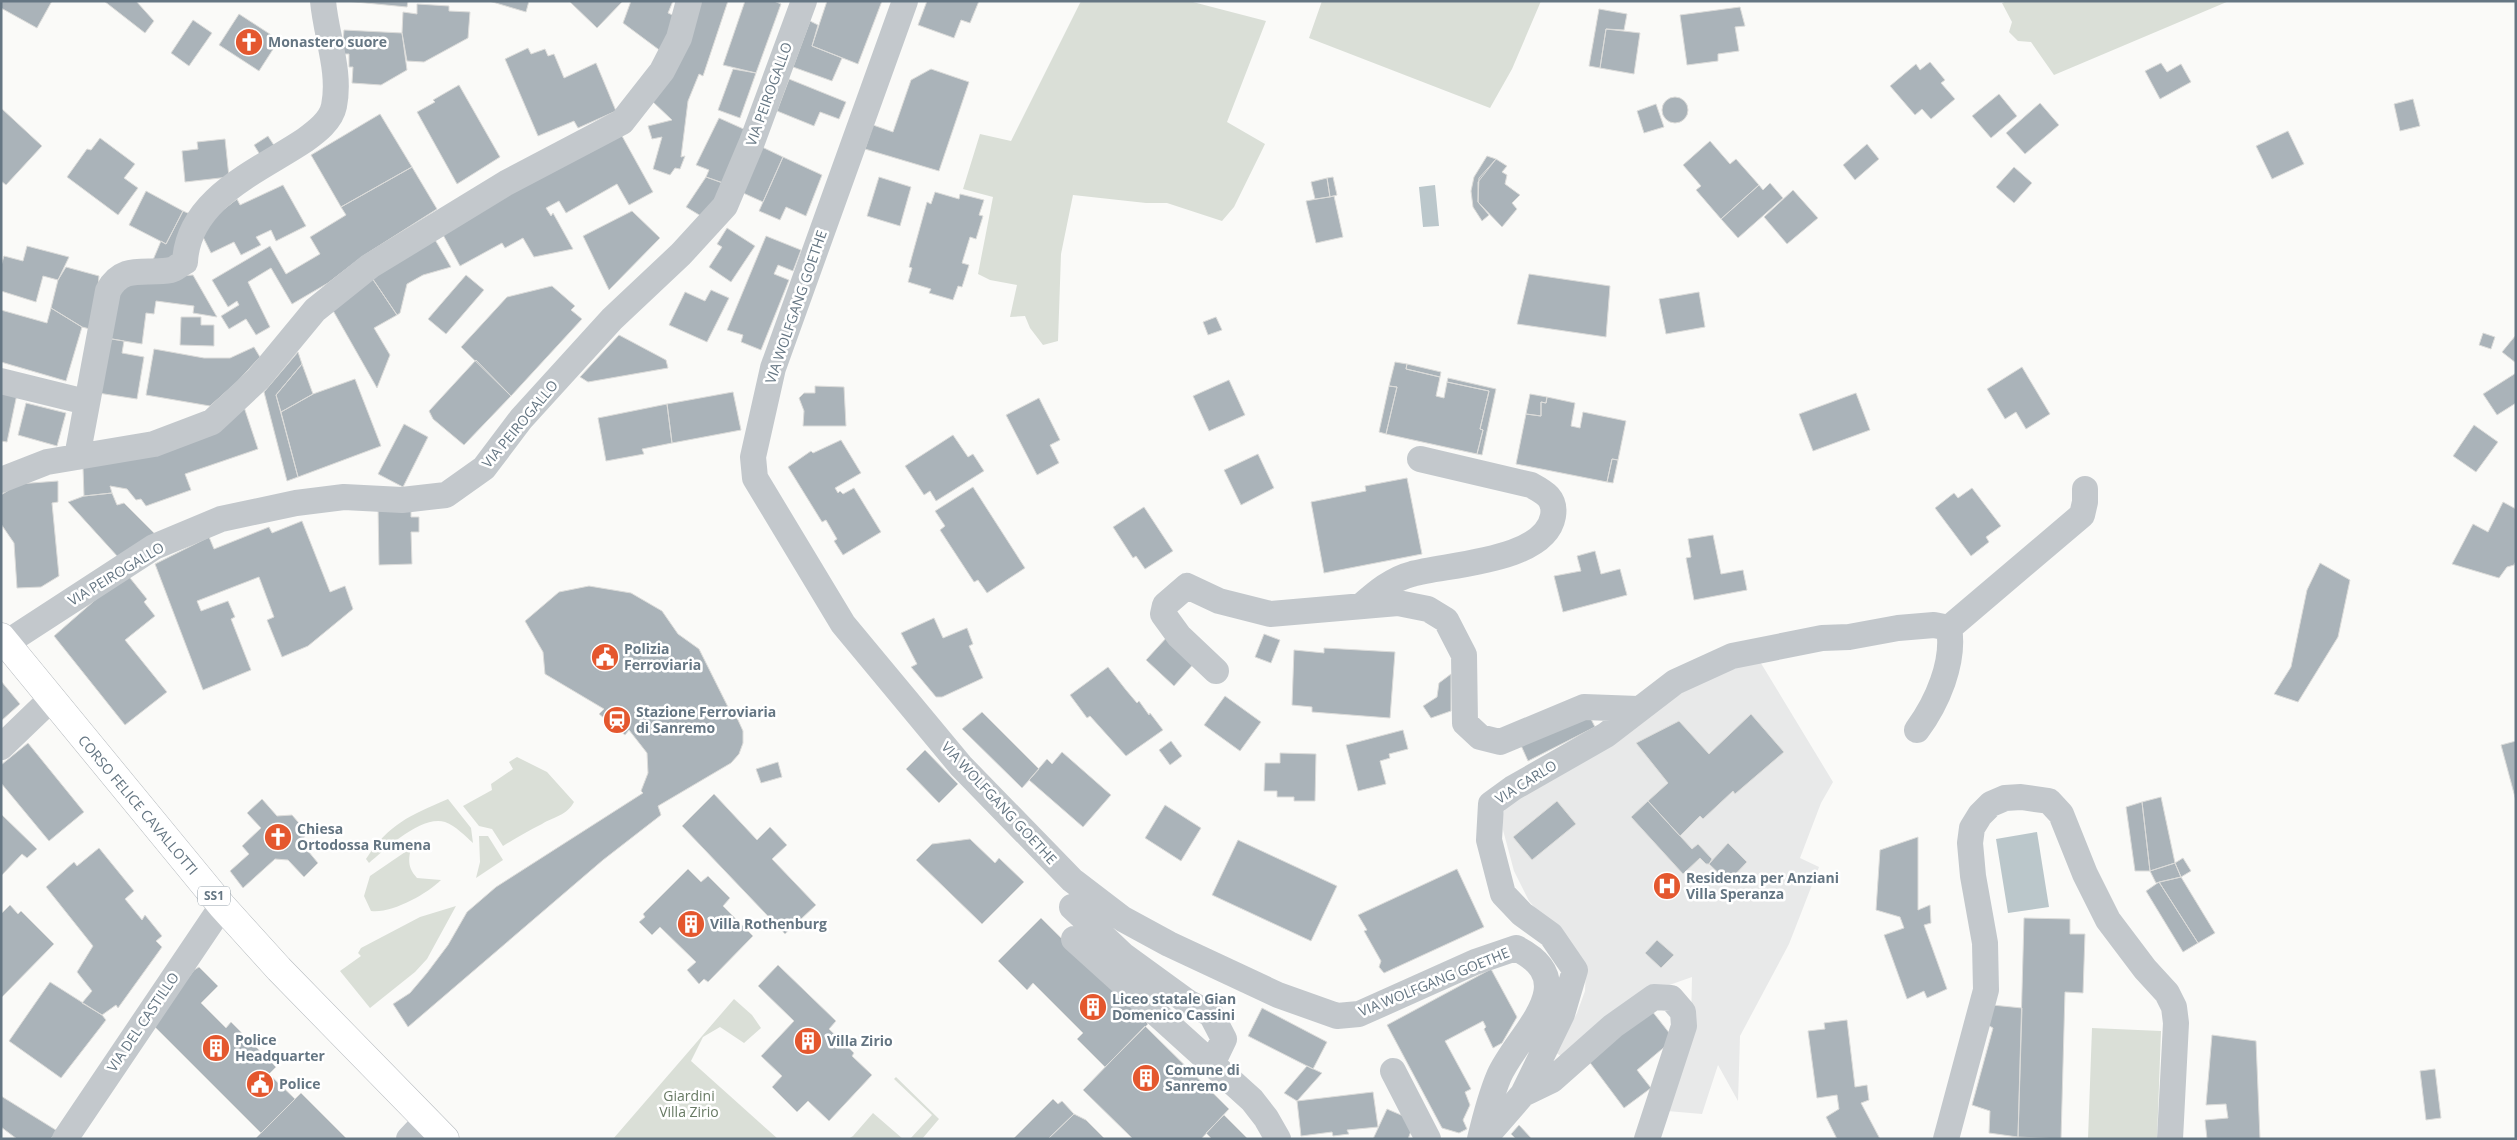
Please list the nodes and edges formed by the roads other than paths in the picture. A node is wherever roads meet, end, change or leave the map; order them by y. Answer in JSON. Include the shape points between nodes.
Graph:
{"nodes":[{"id":1,"x":323,"y":1,"type":"edge"},
{"id":2,"x":689,"y":1,"type":"edge"},
{"id":3,"x":804,"y":1,"type":"edge"},
{"id":4,"x":905,"y":1,"type":"edge"},
{"id":5,"x":1,"y":381,"type":"edge"},
{"id":6,"x":86,"y":402,"type":"junction"},
{"id":7,"x":77,"y":457,"type":"junction"},
{"id":8,"x":1420,"y":458,"type":"dead end"},
{"id":9,"x":1,"y":480,"type":"edge"},
{"id":10,"x":2085,"y":489,"type":"dead end"},
{"id":11,"x":1361,"y":606,"type":"junction"},
{"id":12,"x":1949,"y":628,"type":"junction"},
{"id":13,"x":4,"y":640,"type":"edge"},
{"id":14,"x":1216,"y":671,"type":"dead end"},
{"id":15,"x":52,"y":699,"type":"junction"},
{"id":16,"x":1638,"y":709,"type":"junction"},
{"id":17,"x":1917,"y":730,"type":"dead end"},
{"id":18,"x":1,"y":747,"type":"edge"},
{"id":19,"x":222,"y":906,"type":"junction"},
{"id":20,"x":1072,"y":907,"type":"dead end"},
{"id":21,"x":1074,"y":939,"type":"dead end"},
{"id":22,"x":1212,"y":1064,"type":"junction"},
{"id":23,"x":1393,"y":1071,"type":"dead end"},
{"id":24,"x":1524,"y":1094,"type":"junction"},
{"id":25,"x":427,"y":1133,"type":"edge"},
{"id":26,"x":65,"y":1139,"type":"edge"},
{"id":27,"x":1278,"y":1139,"type":"edge"},
{"id":28,"x":1428,"y":1139,"type":"edge"},
{"id":29,"x":1482,"y":1139,"type":"edge"},
{"id":30,"x":1647,"y":1139,"type":"edge"},
{"id":31,"x":1946,"y":1139,"type":"edge"},
{"id":32,"x":2170,"y":1139,"type":"edge"}],
"edges":[{"from":1,"to":6,"type":"street","via":[[337,81],[334,109],[320,130],[228,187],[192,228],[184,262],[173,270],[127,272],[112,283]]},
{"from":2,"to":7,"type":"street","via":[[679,38],[662,71],[622,122],[482,197],[370,266],[315,310],[258,379],[212,422],[154,444]]},
{"from":3,"to":13,"type":"street","name":"VIA PEIROGALLO","via":[[725,206],[681,254],[612,319],[521,419],[484,468],[446,495],[402,500],[344,497],[296,503],[221,519],[154,547]]},
{"from":4,"to":29,"type":"street","name":"VIA WOLFGANG GOETHE","via":[[773,368],[753,457],[755,478],[843,624],[961,766],[1072,880],[1123,919],[1278,995],[1337,1016],[1359,1014],[1476,962],[1516,948],[1533,957],[1546,975],[1548,992],[1543,1006],[1500,1074]]},
{"from":5,"to":6,"type":"street"},
{"from":6,"to":7,"type":"street"},
{"from":7,"to":9,"type":"street","via":[[47,462]]},
{"from":8,"to":11,"type":"street","via":[[1531,485],[1547,494],[1554,510],[1550,527],[1522,549],[1496,559],[1412,574],[1396,580]]},
{"from":10,"to":12,"type":"street","via":[[2082,515]]},
{"from":11,"to":14,"type":"street","via":[[1270,614],[1219,602],[1187,586],[1165,605],[1164,614],[1180,636]]},
{"from":11,"to":16,"type":"street","via":[[1398,603],[1428,609],[1446,620],[1464,655],[1465,723],[1480,737],[1500,742],[1584,707]]},
{"from":12,"to":16,"type":"street","name":"VIA CARLO","via":[[1934,625],[1898,628],[1849,637],[1822,638],[1732,656],[1676,682]]},
{"from":12,"to":17,"type":"street","via":[[1952,644],[1942,682],[1931,710]]},
{"from":13,"to":15,"type":"main road","name":"CORSO FELICE CAVALLOTTI","number":"SS1"},
{"from":15,"to":18,"type":"street"},
{"from":15,"to":19,"type":"main road","name":"CORSO FELICE CAVALLOTTI","number":"SS1"},
{"from":16,"to":24,"type":"street","name":"VIA CARLO","via":[[1606,735],[1490,804],[1489,840],[1503,894],[1522,914],[1551,935],[1576,970],[1562,1014]]},
{"from":19,"to":25,"type":"main road","name":"CORSO FELICE CAVALLOTTI","number":"SS1"},
{"from":19,"to":26,"type":"street","name":"VIA DEL CASTILLO"},
{"from":20,"to":22,"type":"street","via":[[1123,955],[1189,1003],[1211,1014],[1224,1039]]},
{"from":21,"to":22,"type":"street"},
{"from":22,"to":27,"type":"street","via":[[1252,1100]]},
{"from":23,"to":28,"type":"street"},
{"from":24,"to":29,"type":"street","name":"VIA CARLO"},
{"from":24,"to":30,"type":"street","name":"VIA CARLO","via":[[1552,1080],[1613,1026],[1654,997],[1671,998],[1683,1012],[1684,1026]]},
{"from":31,"to":32,"type":"street","via":[[1986,990],[1985,942],[1971,859],[1972,828],[1992,804],[2005,798],[2021,797],[2049,801],[2061,814],[2108,920],[2174,1006],[2176,1023]]}]}
